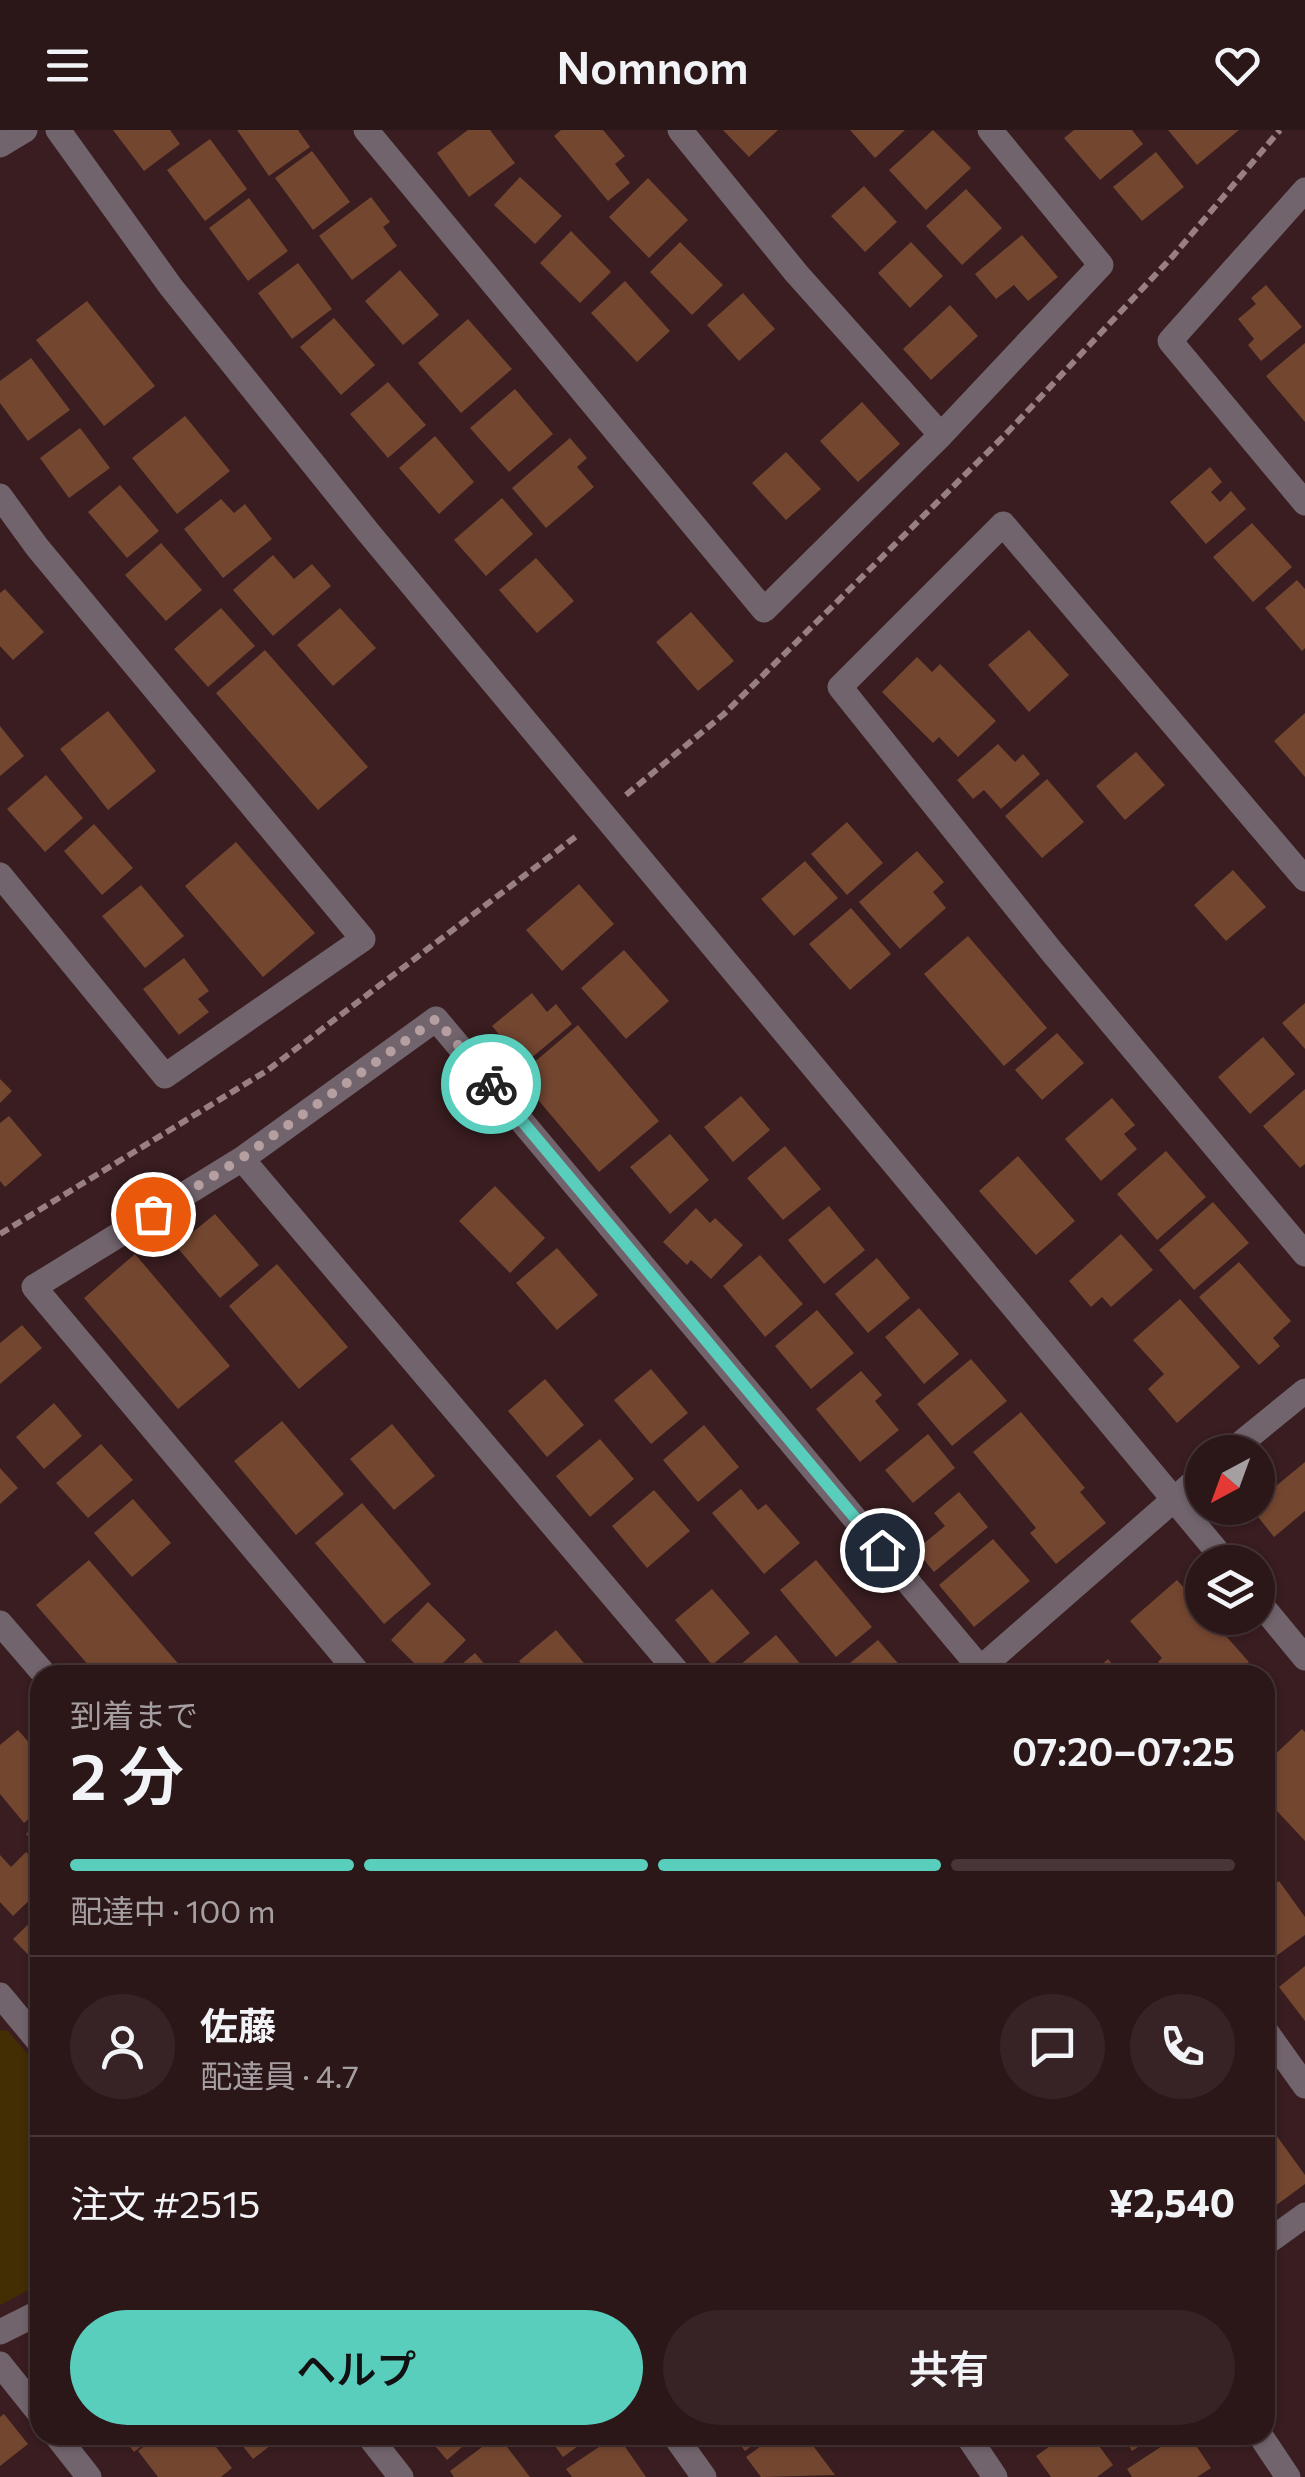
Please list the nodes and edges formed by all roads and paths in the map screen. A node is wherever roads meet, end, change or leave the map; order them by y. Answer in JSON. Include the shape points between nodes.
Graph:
{"nodes":[{"id":1,"x":25,"y":130,"type":"edge"},
{"id":2,"x":58,"y":130,"type":"edge"},
{"id":3,"x":366,"y":130,"type":"edge"},
{"id":4,"x":680,"y":130,"type":"edge"},
{"id":5,"x":990,"y":130,"type":"edge"},
{"id":6,"x":1280,"y":130,"type":"edge"},
{"id":7,"x":0,"y":145,"type":"edge"},
{"id":8,"x":1305,"y":190,"type":"edge"},
{"id":9,"x":940,"y":436,"type":"junction"},
{"id":10,"x":0,"y":496,"type":"edge"},
{"id":11,"x":1305,"y":503,"type":"edge"},
{"id":12,"x":605,"y":813,"type":"junction"},
{"id":13,"x":0,"y":874,"type":"edge"},
{"id":14,"x":1305,"y":879,"type":"edge"},
{"id":15,"x":242,"y":1158,"type":"junction"},
{"id":16,"x":0,"y":1234,"type":"edge"},
{"id":17,"x":1305,"y":1254,"type":"edge"},
{"id":18,"x":1305,"y":1391,"type":"edge"},
{"id":19,"x":1251,"y":1435,"type":"edge"},
{"id":20,"x":1185,"y":1490,"type":"edge"},
{"id":21,"x":1174,"y":1500,"type":"junction"},
{"id":22,"x":1212,"y":1545,"type":"edge"},
{"id":23,"x":1275,"y":1622,"type":"edge"},
{"id":24,"x":0,"y":1623,"type":"edge"},
{"id":25,"x":1305,"y":1658,"type":"edge"},
{"id":26,"x":36,"y":1665,"type":"edge"},
{"id":27,"x":352,"y":1665,"type":"edge"},
{"id":28,"x":672,"y":1665,"type":"edge"},
{"id":29,"x":973,"y":1665,"type":"edge"},
{"id":30,"x":989,"y":1665,"type":"edge"},
{"id":31,"x":0,"y":1995,"type":"edge"},
{"id":32,"x":30,"y":2031,"type":"edge"},
{"id":33,"x":1275,"y":2044,"type":"edge"},
{"id":34,"x":1305,"y":2086,"type":"edge"},
{"id":35,"x":1305,"y":2214,"type":"edge"},
{"id":36,"x":1275,"y":2236,"type":"edge"},
{"id":37,"x":30,"y":2317,"type":"edge"},
{"id":38,"x":0,"y":2332,"type":"edge"},
{"id":39,"x":0,"y":2364,"type":"edge"},
{"id":40,"x":30,"y":2402,"type":"edge"},
{"id":41,"x":64,"y":2445,"type":"edge"},
{"id":42,"x":376,"y":2445,"type":"edge"},
{"id":43,"x":681,"y":2445,"type":"edge"},
{"id":44,"x":979,"y":2445,"type":"edge"},
{"id":45,"x":1267,"y":2445,"type":"edge"},
{"id":46,"x":90,"y":2477,"type":"edge"},
{"id":47,"x":402,"y":2477,"type":"edge"},
{"id":48,"x":704,"y":2477,"type":"edge"},
{"id":49,"x":995,"y":2477,"type":"edge"},
{"id":50,"x":1288,"y":2477,"type":"edge"}],
"edges":[{"from":1,"to":7,"type":"street"},
{"from":2,"to":12,"type":"street","via":[[171,287]]},
{"from":3,"to":9,"type":"street","via":[[764,610]]},
{"from":4,"to":9,"type":"street"},
{"from":5,"to":9,"type":"street","via":[[1101,265]]},
{"from":6,"to":12,"type":"path","via":[[1004,436],[724,714]]},
{"from":8,"to":11,"type":"street","via":[[1170,341]]},
{"from":10,"to":13,"type":"street","via":[[363,939],[165,1076]]},
{"from":12,"to":16,"type":"path","via":[[268,1070]]},
{"from":12,"to":21,"type":"street"},
{"from":14,"to":17,"type":"street","via":[[1002,524],[840,687]]},
{"from":15,"to":27,"type":"street","via":[[34,1286]]},
{"from":15,"to":28,"type":"street"},
{"from":15,"to":29,"type":"street","via":[[436,1019]]},
{"from":18,"to":19,"type":"street"},
{"from":20,"to":21,"type":"street"},
{"from":21,"to":22,"type":"street"},
{"from":21,"to":30,"type":"street"},
{"from":23,"to":25,"type":"street"},
{"from":24,"to":26,"type":"street"},
{"from":31,"to":32,"type":"street"},
{"from":33,"to":34,"type":"street"},
{"from":35,"to":36,"type":"street"},
{"from":37,"to":38,"type":"street"},
{"from":39,"to":40,"type":"street"},
{"from":41,"to":46,"type":"street"},
{"from":42,"to":47,"type":"street"},
{"from":43,"to":48,"type":"street"},
{"from":44,"to":49,"type":"street"},
{"from":45,"to":50,"type":"street"}]}
